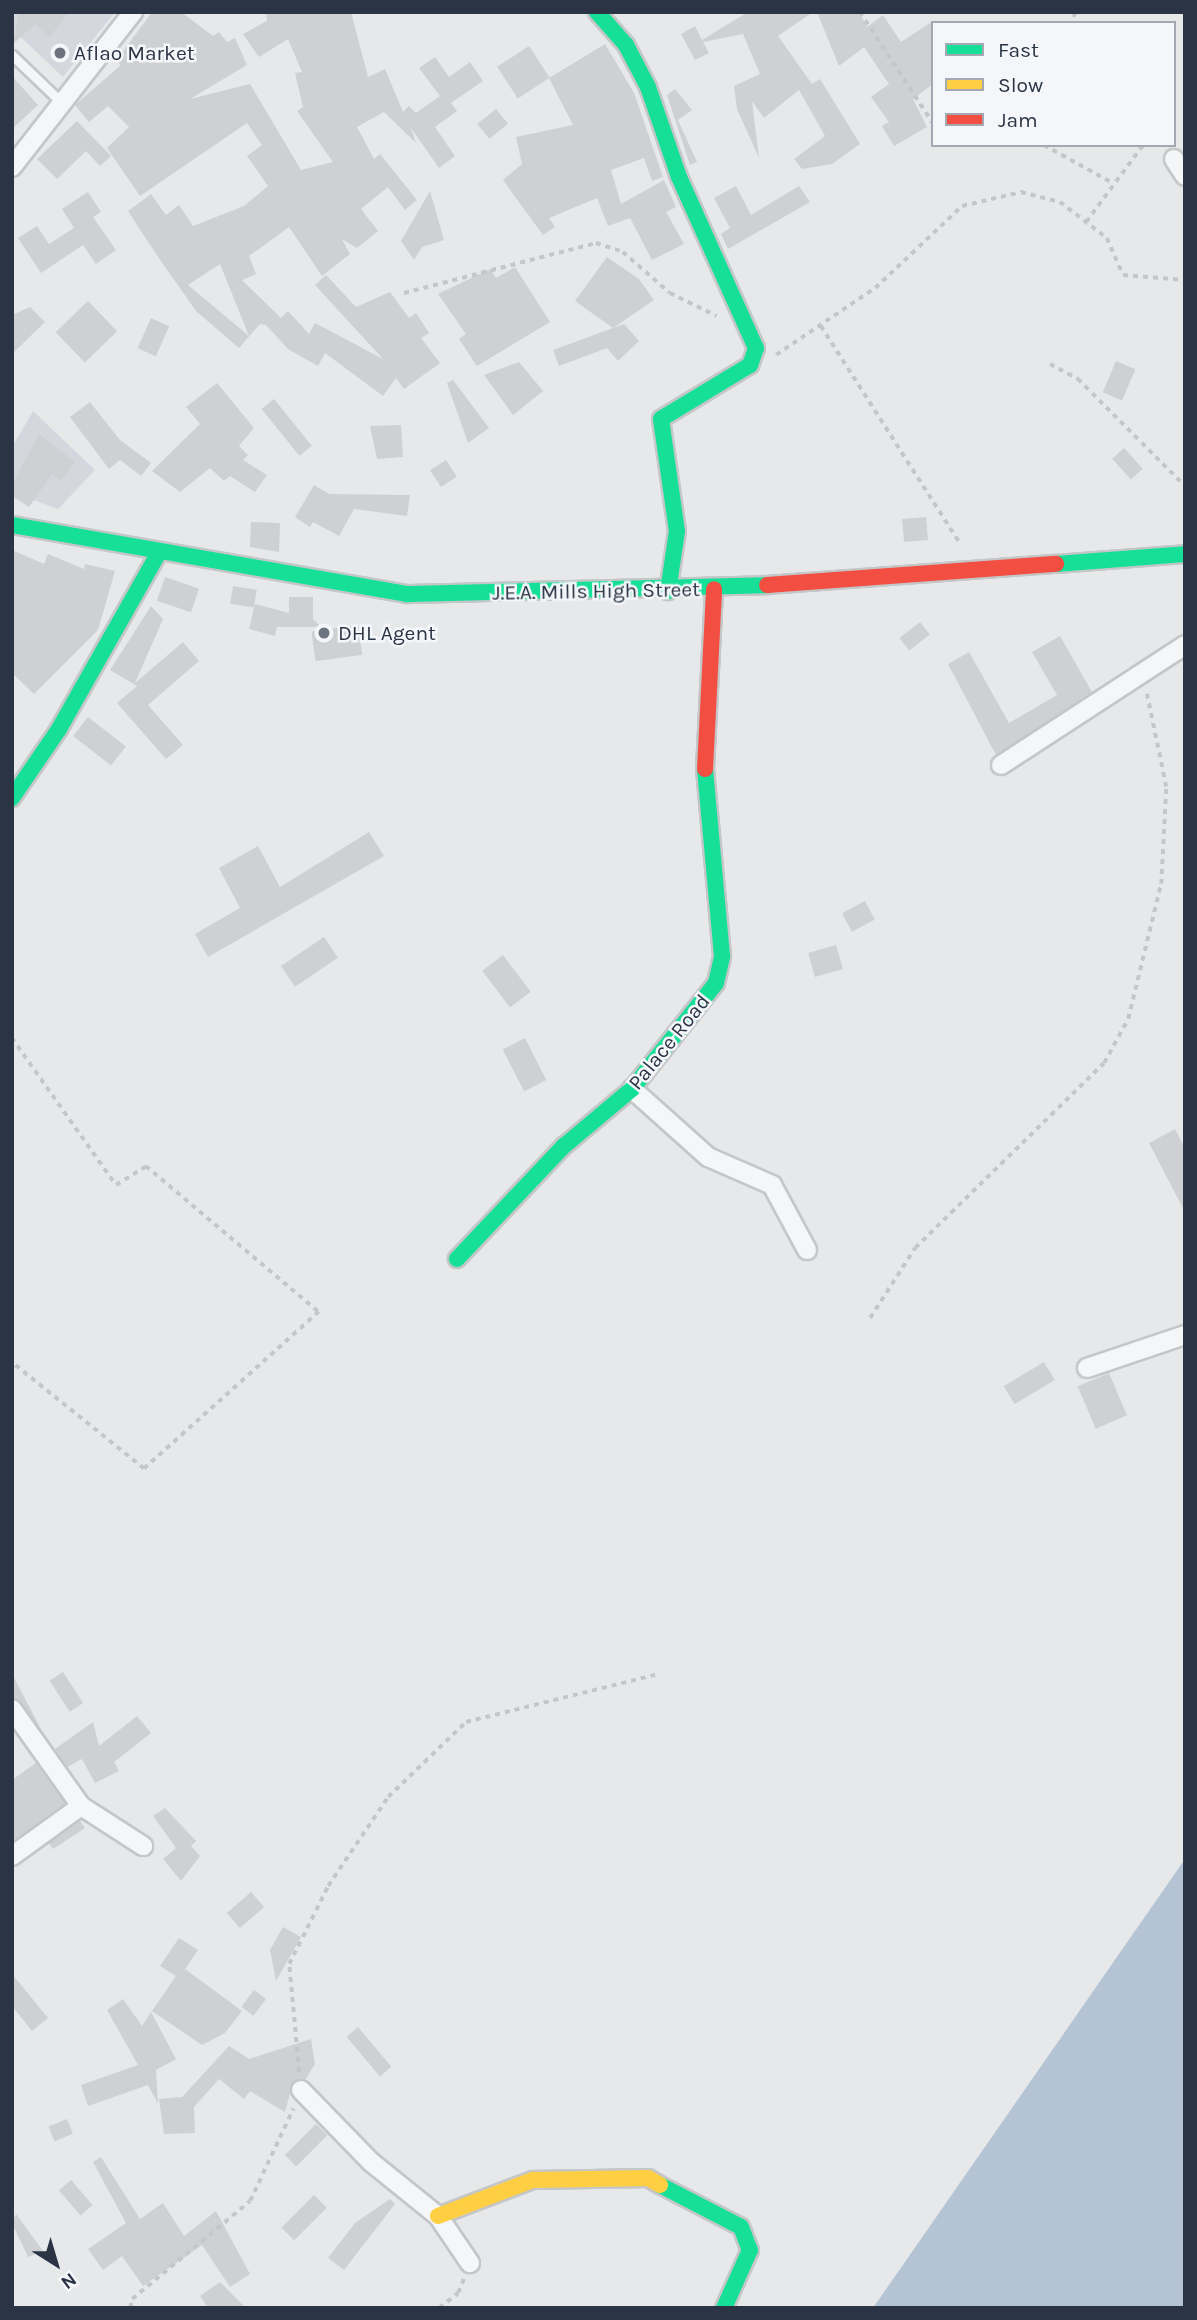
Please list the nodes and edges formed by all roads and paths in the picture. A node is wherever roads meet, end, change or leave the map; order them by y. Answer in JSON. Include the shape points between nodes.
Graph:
{"nodes":[{"id":1,"x":133,"y":12,"type":"edge"},
{"id":2,"x":597,"y":12,"type":"edge"},
{"id":3,"x":860,"y":12,"type":"edge"},
{"id":4,"x":12,"y":55,"type":"edge"},
{"id":5,"x":62,"y":103,"type":"junction"},
{"id":6,"x":931,"y":120,"type":"edge"},
{"id":7,"x":1048,"y":147,"type":"edge"},
{"id":8,"x":1141,"y":147,"type":"edge"},
{"id":9,"x":1174,"y":159,"type":"dead end"},
{"id":10,"x":12,"y":167,"type":"edge"},
{"id":11,"x":1185,"y":176,"type":"edge"},
{"id":12,"x":1111,"y":183,"type":"junction"},
{"id":13,"x":1086,"y":222,"type":"junction"},
{"id":14,"x":1185,"y":280,"type":"edge"},
{"id":15,"x":404,"y":293,"type":"dead end"},
{"id":16,"x":821,"y":326,"type":"junction"},
{"id":17,"x":751,"y":338,"type":"junction"},
{"id":18,"x":757,"y":357,"type":"junction"},
{"id":19,"x":1050,"y":364,"type":"dead end"},
{"id":20,"x":1185,"y":486,"type":"edge"},
{"id":21,"x":12,"y":525,"type":"edge"},
{"id":22,"x":965,"y":552,"type":"dead end"},
{"id":23,"x":158,"y":554,"type":"junction"},
{"id":24,"x":1185,"y":554,"type":"edge"},
{"id":25,"x":714,"y":589,"type":"junction"},
{"id":26,"x":668,"y":592,"type":"junction"},
{"id":27,"x":1185,"y":645,"type":"edge"},
{"id":28,"x":1143,"y":675,"type":"junction"},
{"id":29,"x":1001,"y":765,"type":"dead end"},
{"id":30,"x":12,"y":798,"type":"edge"},
{"id":31,"x":12,"y":1038,"type":"edge"},
{"id":32,"x":632,"y":1089,"type":"junction"},
{"id":33,"x":807,"y":1250,"type":"dead end"},
{"id":34,"x":457,"y":1259,"type":"dead end"},
{"id":35,"x":870,"y":1318,"type":"dead end"},
{"id":36,"x":1185,"y":1335,"type":"edge"},
{"id":37,"x":12,"y":1363,"type":"edge"},
{"id":38,"x":1087,"y":1368,"type":"dead end"},
{"id":39,"x":659,"y":1674,"type":"dead end"},
{"id":40,"x":12,"y":1709,"type":"edge"},
{"id":41,"x":81,"y":1806,"type":"junction"},
{"id":42,"x":143,"y":1846,"type":"dead end"},
{"id":43,"x":12,"y":1856,"type":"edge"},
{"id":44,"x":301,"y":2090,"type":"junction"},
{"id":45,"x":438,"y":2216,"type":"junction"},
{"id":46,"x":470,"y":2263,"type":"joint"},
{"id":47,"x":130,"y":2308,"type":"edge"},
{"id":48,"x":439,"y":2308,"type":"edge"},
{"id":49,"x":724,"y":2308,"type":"edge"}],
"edges":[{"from":1,"to":5,"type":"street"},
{"from":2,"to":17,"type":"main road","via":[[626,45],[648,87],[679,177]]},
{"from":3,"to":6,"type":"path"},
{"from":4,"to":5,"type":"lane"},
{"from":5,"to":10,"type":"street"},
{"from":7,"to":12,"type":"path"},
{"from":8,"to":12,"type":"path"},
{"from":9,"to":11,"type":"street"},
{"from":12,"to":13,"type":"path"},
{"from":13,"to":14,"type":"path","via":[[1107,238],[1123,275]]},
{"from":13,"to":16,"type":"path","via":[[1060,202],[1021,192],[968,204],[875,288]]},
{"from":15,"to":17,"type":"path","via":[[596,243],[624,252],[670,293]]},
{"from":16,"to":18,"type":"path","via":[[782,354]]},
{"from":16,"to":22,"type":"path"},
{"from":17,"to":18,"type":"main road"},
{"from":18,"to":26,"type":"main road","via":[[661,419],[677,531]]},
{"from":19,"to":20,"type":"path","via":[[1078,379]]},
{"from":21,"to":23,"type":"main road","name":"J.E.A. Mills High Street"},
{"from":23,"to":26,"type":"main road","name":"J.E.A. Mills High Street","via":[[376,592]]},
{"from":23,"to":30,"type":"main road","via":[[59,729]]},
{"from":24,"to":25,"type":"main road","name":"J.E.A. Mills High Street"},
{"from":25,"to":26,"type":"main road","name":"J.E.A. Mills High Street"},
{"from":25,"to":32,"type":"main road","name":"Palace Road","via":[[702,740],[722,957],[716,983]]},
{"from":27,"to":28,"type":"street"},
{"from":28,"to":29,"type":"street"},
{"from":28,"to":35,"type":"path","via":[[1166,786],[1161,884],[1128,1019],[1104,1063],[915,1248]]},
{"from":31,"to":37,"type":"path","via":[[116,1185],[146,1166],[319,1312],[144,1469]]},
{"from":32,"to":33,"type":"street","via":[[708,1157],[772,1185]]},
{"from":32,"to":34,"type":"main road","name":"Palace Road","via":[[564,1146]]},
{"from":36,"to":38,"type":"street"},
{"from":39,"to":44,"type":"path","via":[[466,1722],[388,1797],[328,1886],[289,1965]]},
{"from":40,"to":41,"type":"street"},
{"from":41,"to":42,"type":"street"},
{"from":41,"to":43,"type":"street"},
{"from":44,"to":45,"type":"street","via":[[371,2162]]},
{"from":44,"to":47,"type":"path","via":[[250,2201],[132,2299]]},
{"from":45,"to":46,"type":"street"},
{"from":45,"to":49,"type":"main road","via":[[533,2180],[648,2178],[741,2227],[750,2250]]},
{"from":46,"to":48,"type":"path","via":[[458,2292]]}]}
